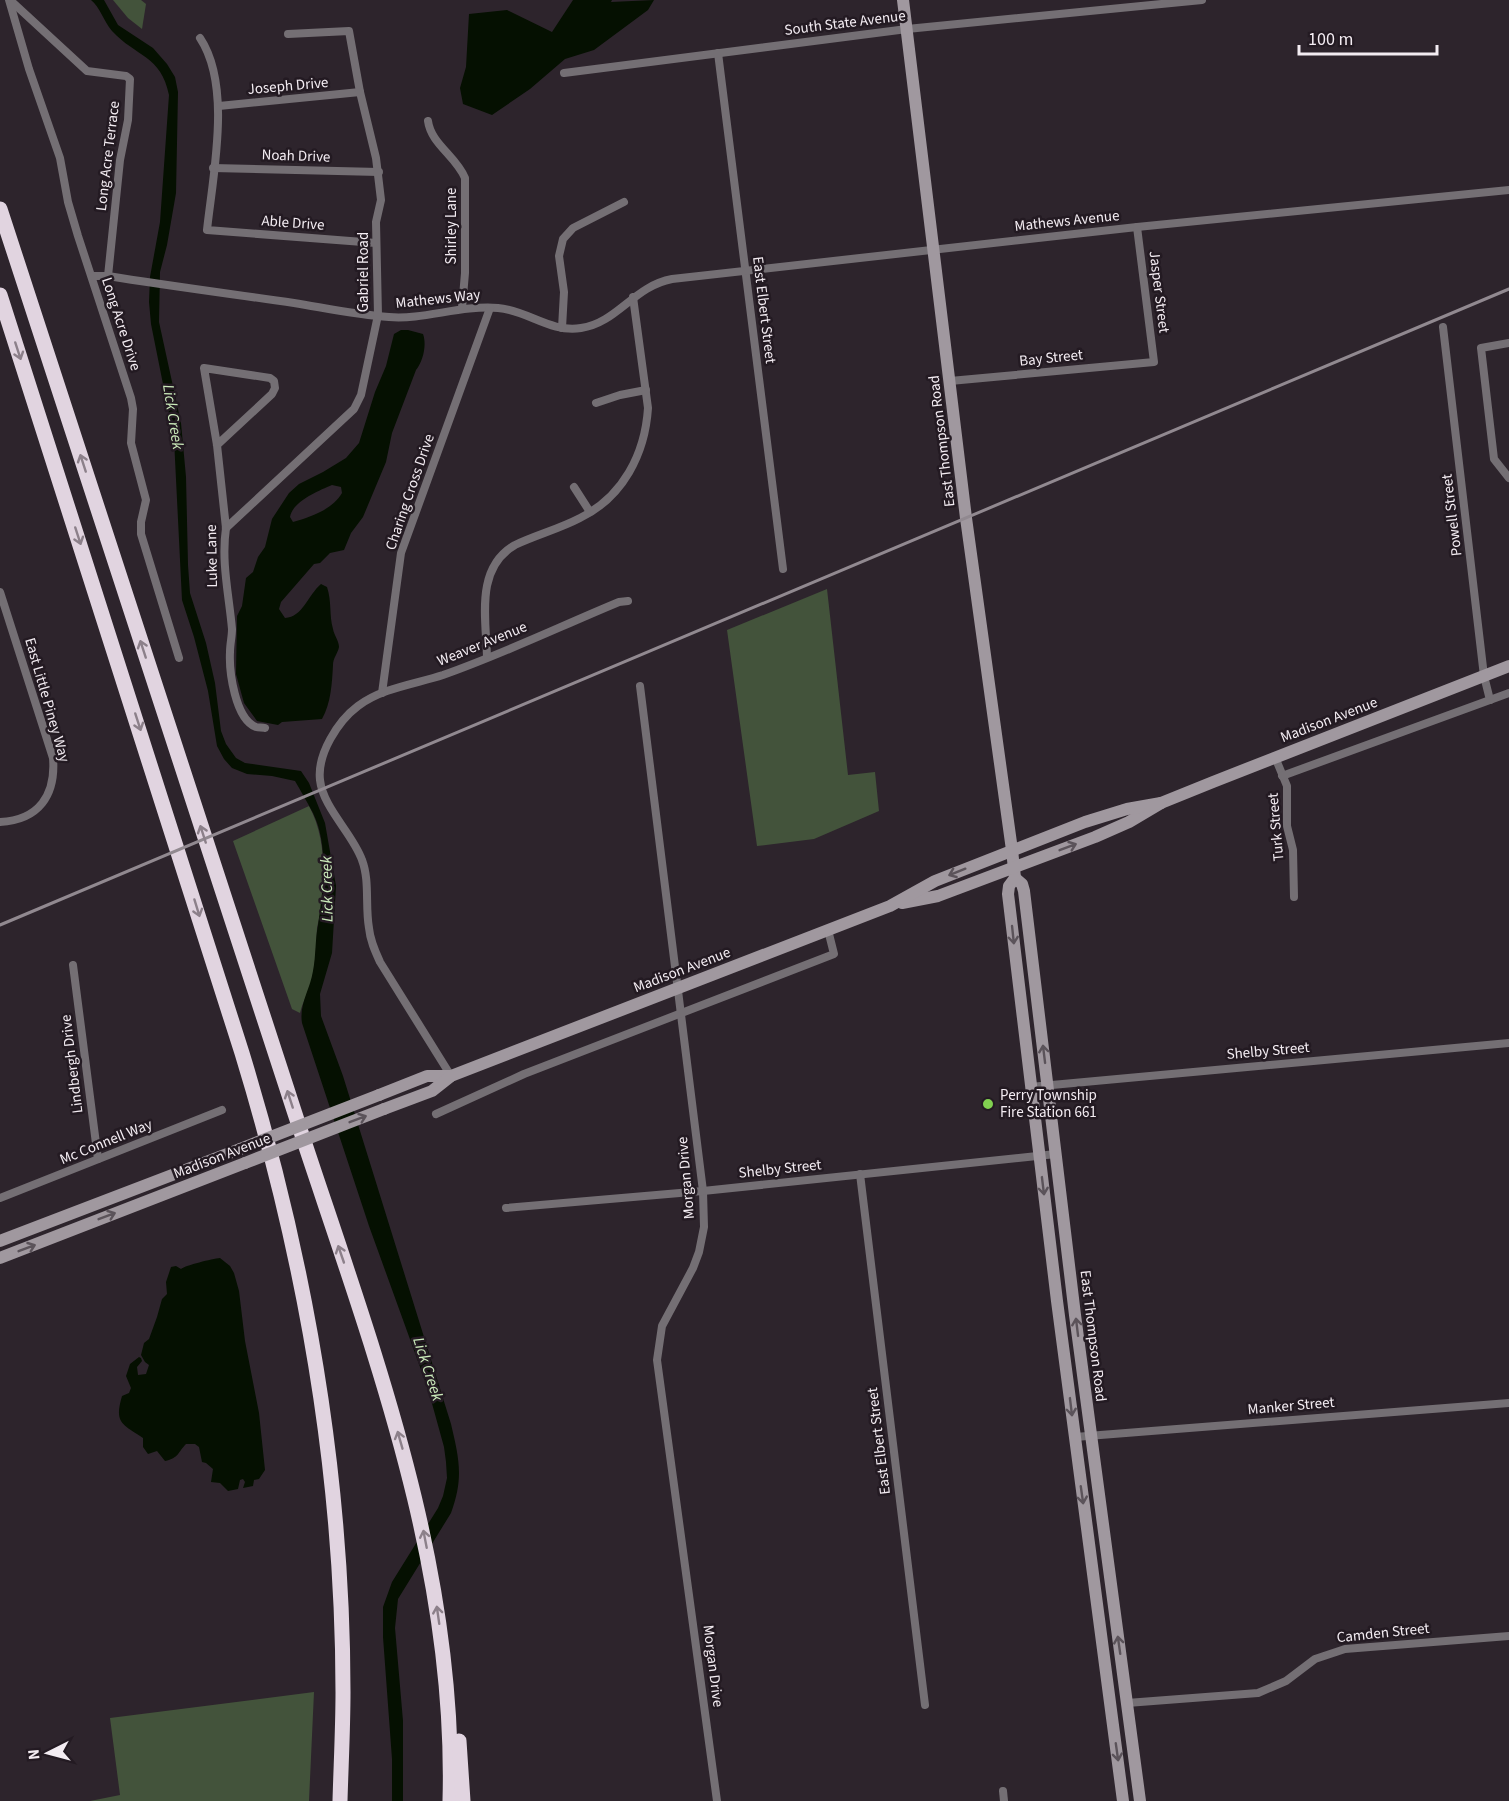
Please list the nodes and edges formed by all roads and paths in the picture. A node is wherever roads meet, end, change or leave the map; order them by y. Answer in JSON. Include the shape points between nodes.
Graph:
{"nodes":[{"id":1,"x":9,"y":0,"type":"edge"},
{"id":2,"x":903,"y":0,"type":"edge"},
{"id":3,"x":1202,"y":0,"type":"edge"},
{"id":4,"x":907,"y":29,"type":"junction"},
{"id":5,"x":288,"y":34,"type":"dead end"},
{"id":6,"x":200,"y":38,"type":"dead end"},
{"id":7,"x":718,"y":53,"type":"junction"},
{"id":8,"x":564,"y":73,"type":"dead end"},
{"id":9,"x":360,"y":92,"type":"junction"},
{"id":10,"x":219,"y":106,"type":"junction"},
{"id":11,"x":428,"y":121,"type":"dead end"},
{"id":12,"x":213,"y":168,"type":"junction"},
{"id":13,"x":378,"y":172,"type":"junction"},
{"id":14,"x":1509,"y":190,"type":"edge"},
{"id":15,"x":624,"y":202,"type":"dead end"},
{"id":16,"x":0,"y":209,"type":"edge"},
{"id":17,"x":1137,"y":227,"type":"junction"},
{"id":18,"x":376,"y":243,"type":"junction"},
{"id":19,"x":933,"y":249,"type":"junction"},
{"id":20,"x":746,"y":271,"type":"junction"},
{"id":21,"x":92,"y":276,"type":"junction"},
{"id":22,"x":108,"y":276,"type":"junction"},
{"id":23,"x":0,"y":295,"type":"edge"},
{"id":24,"x":633,"y":297,"type":"junction"},
{"id":25,"x":462,"y":308,"type":"junction"},
{"id":26,"x":490,"y":308,"type":"junction"},
{"id":27,"x":378,"y":315,"type":"junction"},
{"id":28,"x":1443,"y":327,"type":"dead end"},
{"id":29,"x":562,"y":328,"type":"junction"},
{"id":30,"x":1509,"y":343,"type":"edge"},
{"id":31,"x":1154,"y":362,"type":"joint"},
{"id":32,"x":950,"y":381,"type":"junction"},
{"id":33,"x":646,"y":390,"type":"junction"},
{"id":34,"x":596,"y":403,"type":"dead end"},
{"id":35,"x":217,"y":445,"type":"junction"},
{"id":36,"x":1509,"y":478,"type":"edge"},
{"id":37,"x":574,"y":487,"type":"dead end"},
{"id":38,"x":590,"y":512,"type":"junction"},
{"id":39,"x":226,"y":528,"type":"junction"},
{"id":40,"x":783,"y":569,"type":"dead end"},
{"id":41,"x":0,"y":592,"type":"edge"},
{"id":42,"x":628,"y":601,"type":"dead end"},
{"id":43,"x":487,"y":657,"type":"junction"},
{"id":44,"x":179,"y":658,"type":"dead end"},
{"id":45,"x":1509,"y":666,"type":"edge"},
{"id":46,"x":1484,"y":676,"type":"junction"},
{"id":47,"x":640,"y":686,"type":"dead end"},
{"id":48,"x":382,"y":693,"type":"junction"},
{"id":49,"x":1509,"y":693,"type":"edge"},
{"id":50,"x":1490,"y":700,"type":"junction"},
{"id":51,"x":265,"y":728,"type":"dead end"},
{"id":52,"x":1275,"y":757,"type":"junction"},
{"id":53,"x":1282,"y":776,"type":"junction"},
{"id":54,"x":1161,"y":804,"type":"junction"},
{"id":55,"x":0,"y":822,"type":"edge"},
{"id":56,"x":1012,"y":850,"type":"junction"},
{"id":57,"x":1014,"y":873,"type":"junction"},
{"id":58,"x":1294,"y":897,"type":"dead end"},
{"id":59,"x":890,"y":906,"type":"junction"},
{"id":60,"x":828,"y":930,"type":"junction"},
{"id":61,"x":73,"y":964,"type":"dead end"},
{"id":62,"x":678,"y":988,"type":"junction"},
{"id":63,"x":681,"y":1013,"type":"junction"},
{"id":64,"x":1509,"y":1043,"type":"edge"},
{"id":65,"x":451,"y":1076,"type":"junction"},
{"id":66,"x":1048,"y":1084,"type":"junction"},
{"id":67,"x":1030,"y":1087,"type":"junction"},
{"id":68,"x":222,"y":1110,"type":"dead end"},
{"id":69,"x":436,"y":1114,"type":"dead end"},
{"id":70,"x":1056,"y":1154,"type":"junction"},
{"id":71,"x":1039,"y":1155,"type":"junction"},
{"id":72,"x":98,"y":1159,"type":"junction"},
{"id":73,"x":860,"y":1174,"type":"junction"},
{"id":74,"x":703,"y":1191,"type":"junction"},
{"id":75,"x":0,"y":1198,"type":"edge"},
{"id":76,"x":506,"y":1208,"type":"dead end"},
{"id":77,"x":0,"y":1241,"type":"edge"},
{"id":78,"x":0,"y":1258,"type":"edge"},
{"id":79,"x":1509,"y":1403,"type":"edge"},
{"id":80,"x":1091,"y":1436,"type":"junction"},
{"id":81,"x":1074,"y":1437,"type":"junction"},
{"id":82,"x":1509,"y":1636,"type":"edge"},
{"id":83,"x":443,"y":1649,"type":"junction"},
{"id":84,"x":1110,"y":1703,"type":"junction"},
{"id":85,"x":1127,"y":1703,"type":"junction"},
{"id":86,"x":925,"y":1705,"type":"dead end"},
{"id":87,"x":1003,"y":1791,"type":"dead end"},
{"id":88,"x":340,"y":1801,"type":"edge"},
{"id":89,"x":450,"y":1801,"type":"edge"},
{"id":90,"x":463,"y":1801,"type":"edge"},
{"id":91,"x":717,"y":1801,"type":"edge"},
{"id":92,"x":1004,"y":1801,"type":"edge"},
{"id":93,"x":1123,"y":1801,"type":"edge"},
{"id":94,"x":1140,"y":1801,"type":"edge"}],
"edges":[{"from":1,"to":21,"type":"street","name":"Long Acre Drive","via":[[60,159],[68,202]]},
{"from":1,"to":22,"type":"street","name":"Long Acre Terrace","via":[[87,71],[126,76],[130,80]]},
{"from":2,"to":4,"type":"main road","name":"East Thompson Road"},
{"from":3,"to":4,"type":"street","name":"South State Avenue"},
{"from":4,"to":7,"type":"street","name":"South State Avenue"},
{"from":4,"to":19,"type":"main road","name":"East Thompson Road"},
{"from":5,"to":9,"type":"street","name":"Gabriel Road","via":[[349,31]]},
{"from":6,"to":10,"type":"street","via":[[214,71]]},
{"from":7,"to":8,"type":"street","name":"South State Avenue"},
{"from":7,"to":20,"type":"street","name":"East Elbert Street"},
{"from":9,"to":10,"type":"street","name":"Joseph Drive"},
{"from":9,"to":13,"type":"street","name":"Gabriel Road"},
{"from":10,"to":12,"type":"street"},
{"from":11,"to":25,"type":"street","name":"Shirley Lane","via":[[430,133],[465,178]]},
{"from":12,"to":13,"type":"street","name":"Noah Drive"},
{"from":12,"to":18,"type":"street","name":"Able Drive","via":[[207,230]]},
{"from":13,"to":18,"type":"street","name":"Gabriel Road","via":[[381,200]]},
{"from":14,"to":17,"type":"street","name":"Mathews Avenue"},
{"from":15,"to":29,"type":"street","via":[[573,228],[563,239],[559,256],[564,292]]},
{"from":83,"to":16,"type":"highway","one_way":true,"via":[[416,1497],[398,1432]]},
{"from":17,"to":19,"type":"street","name":"Mathews Avenue"},
{"from":17,"to":31,"type":"street","name":"Jasper Street"},
{"from":18,"to":27,"type":"street","name":"Gabriel Road"},
{"from":19,"to":20,"type":"street","name":"Mathews Avenue"},
{"from":19,"to":32,"type":"main road","name":"East Thompson Road"},
{"from":20,"to":24,"type":"street","name":"Mathews Avenue","via":[[663,281]]},
{"from":20,"to":40,"type":"street","name":"East Elbert Street"},
{"from":21,"to":22,"type":"street","name":"Mathews Way"},
{"from":21,"to":44,"type":"street","name":"Long Acre Drive","via":[[132,402],[131,443],[146,500],[141,534]]},
{"from":22,"to":27,"type":"street","name":"Mathews Way"},
{"from":23,"to":88,"type":"highway","one_way":true,"via":[[242,1053],[286,1215],[318,1381],[335,1529],[343,1692]]},
{"from":24,"to":29,"type":"street","name":"Mathews Way","via":[[597,324]]},
{"from":24,"to":33,"type":"street"},
{"from":25,"to":26,"type":"street","name":"Mathews Way"},
{"from":25,"to":27,"type":"street","name":"Mathews Way","via":[[421,315]]},
{"from":26,"to":29,"type":"street","name":"Mathews Way","via":[[511,310]]},
{"from":26,"to":48,"type":"street","name":"Charing Cross Drive","via":[[401,553]]},
{"from":27,"to":39,"type":"street","name":"Gabriel Road","via":[[361,395],[354,409]]},
{"from":28,"to":46,"type":"street","name":"Powell Street"},
{"from":30,"to":36,"type":"street","via":[[1481,348],[1494,459]]},
{"from":31,"to":32,"type":"street","name":"Bay Street"},
{"from":32,"to":56,"type":"main road","name":"East Thompson Road"},
{"from":33,"to":34,"type":"street"},
{"from":33,"to":38,"type":"street","via":[[647,425],[636,462],[617,490]]},
{"from":35,"to":35,"type":"street","name":"Luke Lane","via":[[204,368],[267,377],[275,383],[272,394]]},
{"from":35,"to":39,"type":"street","name":"Luke Lane"},
{"from":37,"to":38,"type":"street"},
{"from":38,"to":43,"type":"street","via":[[515,545],[495,562],[486,585]]},
{"from":39,"to":51,"type":"street","name":"Luke Lane","via":[[231,682],[247,720]]},
{"from":41,"to":55,"type":"street","name":"East Little Piney Way","via":[[53,758],[54,772],[51,789],[36,809],[22,818]]},
{"from":42,"to":43,"type":"street","name":"Weaver Avenue"},
{"from":43,"to":48,"type":"street","name":"Weaver Avenue"},
{"from":45,"to":46,"type":"main road","name":"Madison Avenue"},
{"from":46,"to":50,"type":"street","name":"Powell Street"},
{"from":46,"to":52,"type":"main road","name":"Madison Avenue"},
{"from":47,"to":62,"type":"street","name":"Morgan Drive"},
{"from":48,"to":65,"type":"street","name":"Weaver Avenue","via":[[348,714],[334,731],[325,750],[320,780],[362,859],[369,930],[380,962]]},
{"from":49,"to":50,"type":"street"},
{"from":50,"to":53,"type":"street"},
{"from":52,"to":53,"type":"street","name":"Turk Street"},
{"from":52,"to":54,"type":"main road","name":"Madison Avenue"},
{"from":53,"to":58,"type":"street","name":"Turk Street","via":[[1287,786]]},
{"from":54,"to":56,"type":"main road","name":"Madison Avenue","via":[[1087,822]]},
{"from":57,"to":54,"type":"main road","name":"Madison Avenue","one_way":true},
{"from":56,"to":57,"type":"main road","name":"East Thompson Road"},
{"from":56,"to":59,"type":"main road","name":"Madison Avenue","one_way":true,"via":[[935,881]]},
{"from":57,"to":59,"type":"main road","name":"Madison Avenue"},
{"from":66,"to":57,"type":"main road","name":"East Thompson Road","one_way":true,"via":[[1024,891]]},
{"from":57,"to":67,"type":"main road","name":"East Thompson Road","one_way":true,"via":[[1008,894]]},
{"from":59,"to":60,"type":"main road","name":"Madison Avenue"},
{"from":60,"to":62,"type":"main road","name":"Madison Avenue"},
{"from":60,"to":63,"type":"street","via":[[834,954]]},
{"from":61,"to":72,"type":"street","name":"Lindbergh Drive"},
{"from":62,"to":63,"type":"street","name":"Morgan Drive"},
{"from":62,"to":65,"type":"main road","name":"Madison Avenue"},
{"from":63,"to":69,"type":"street","via":[[524,1074]]},
{"from":63,"to":74,"type":"street","name":"Morgan Drive"},
{"from":64,"to":66,"type":"street","name":"Shelby Street"},
{"from":65,"to":77,"type":"main road","name":"Madison Avenue","bridge":true,"via":[[427,1076]]},
{"from":78,"to":65,"type":"main road","name":"Madison Avenue","one_way":true,"bridge":true,"via":[[432,1090]]},
{"from":66,"to":67,"type":"street","name":"Shelby Street"},
{"from":66,"to":70,"type":"main road","name":"East Thompson Road"},
{"from":67,"to":71,"type":"main road","name":"East Thompson Road"},
{"from":68,"to":72,"type":"street","name":"Mc Connell Way"},
{"from":70,"to":71,"type":"street","name":"Shelby Street"},
{"from":80,"to":70,"type":"main road","name":"East Thompson Road","one_way":true},
{"from":71,"to":73,"type":"street","name":"Shelby Street"},
{"from":71,"to":81,"type":"main road","name":"East Thompson Road","one_way":true},
{"from":72,"to":75,"type":"street","name":"Mc Connell Way"},
{"from":73,"to":74,"type":"street","name":"Shelby Street"},
{"from":73,"to":86,"type":"street","name":"East Elbert Street"},
{"from":74,"to":76,"type":"street","name":"Shelby Street"},
{"from":74,"to":91,"type":"street","name":"Morgan Drive","via":[[704,1227],[699,1252],[662,1326],[657,1360]]},
{"from":79,"to":80,"type":"street","name":"Manker Street"},
{"from":80,"to":81,"type":"street","name":"Manker Street"},
{"from":85,"to":80,"type":"main road","name":"East Thompson Road","one_way":true},
{"from":81,"to":84,"type":"main road","name":"East Thompson Road","one_way":true},
{"from":82,"to":85,"type":"street","name":"Camden Street","via":[[1345,1648],[1315,1659],[1286,1681],[1258,1693]]},
{"from":83,"to":89,"type":"highway"},
{"from":83,"to":90,"type":"highway","via":[[458,1711]]},
{"from":84,"to":85,"type":"main road"},
{"from":84,"to":93,"type":"main road","name":"East Thompson Road","one_way":true},
{"from":85,"to":94,"type":"main road","name":"East Thompson Road"},
{"from":87,"to":92,"type":"street"}]}
